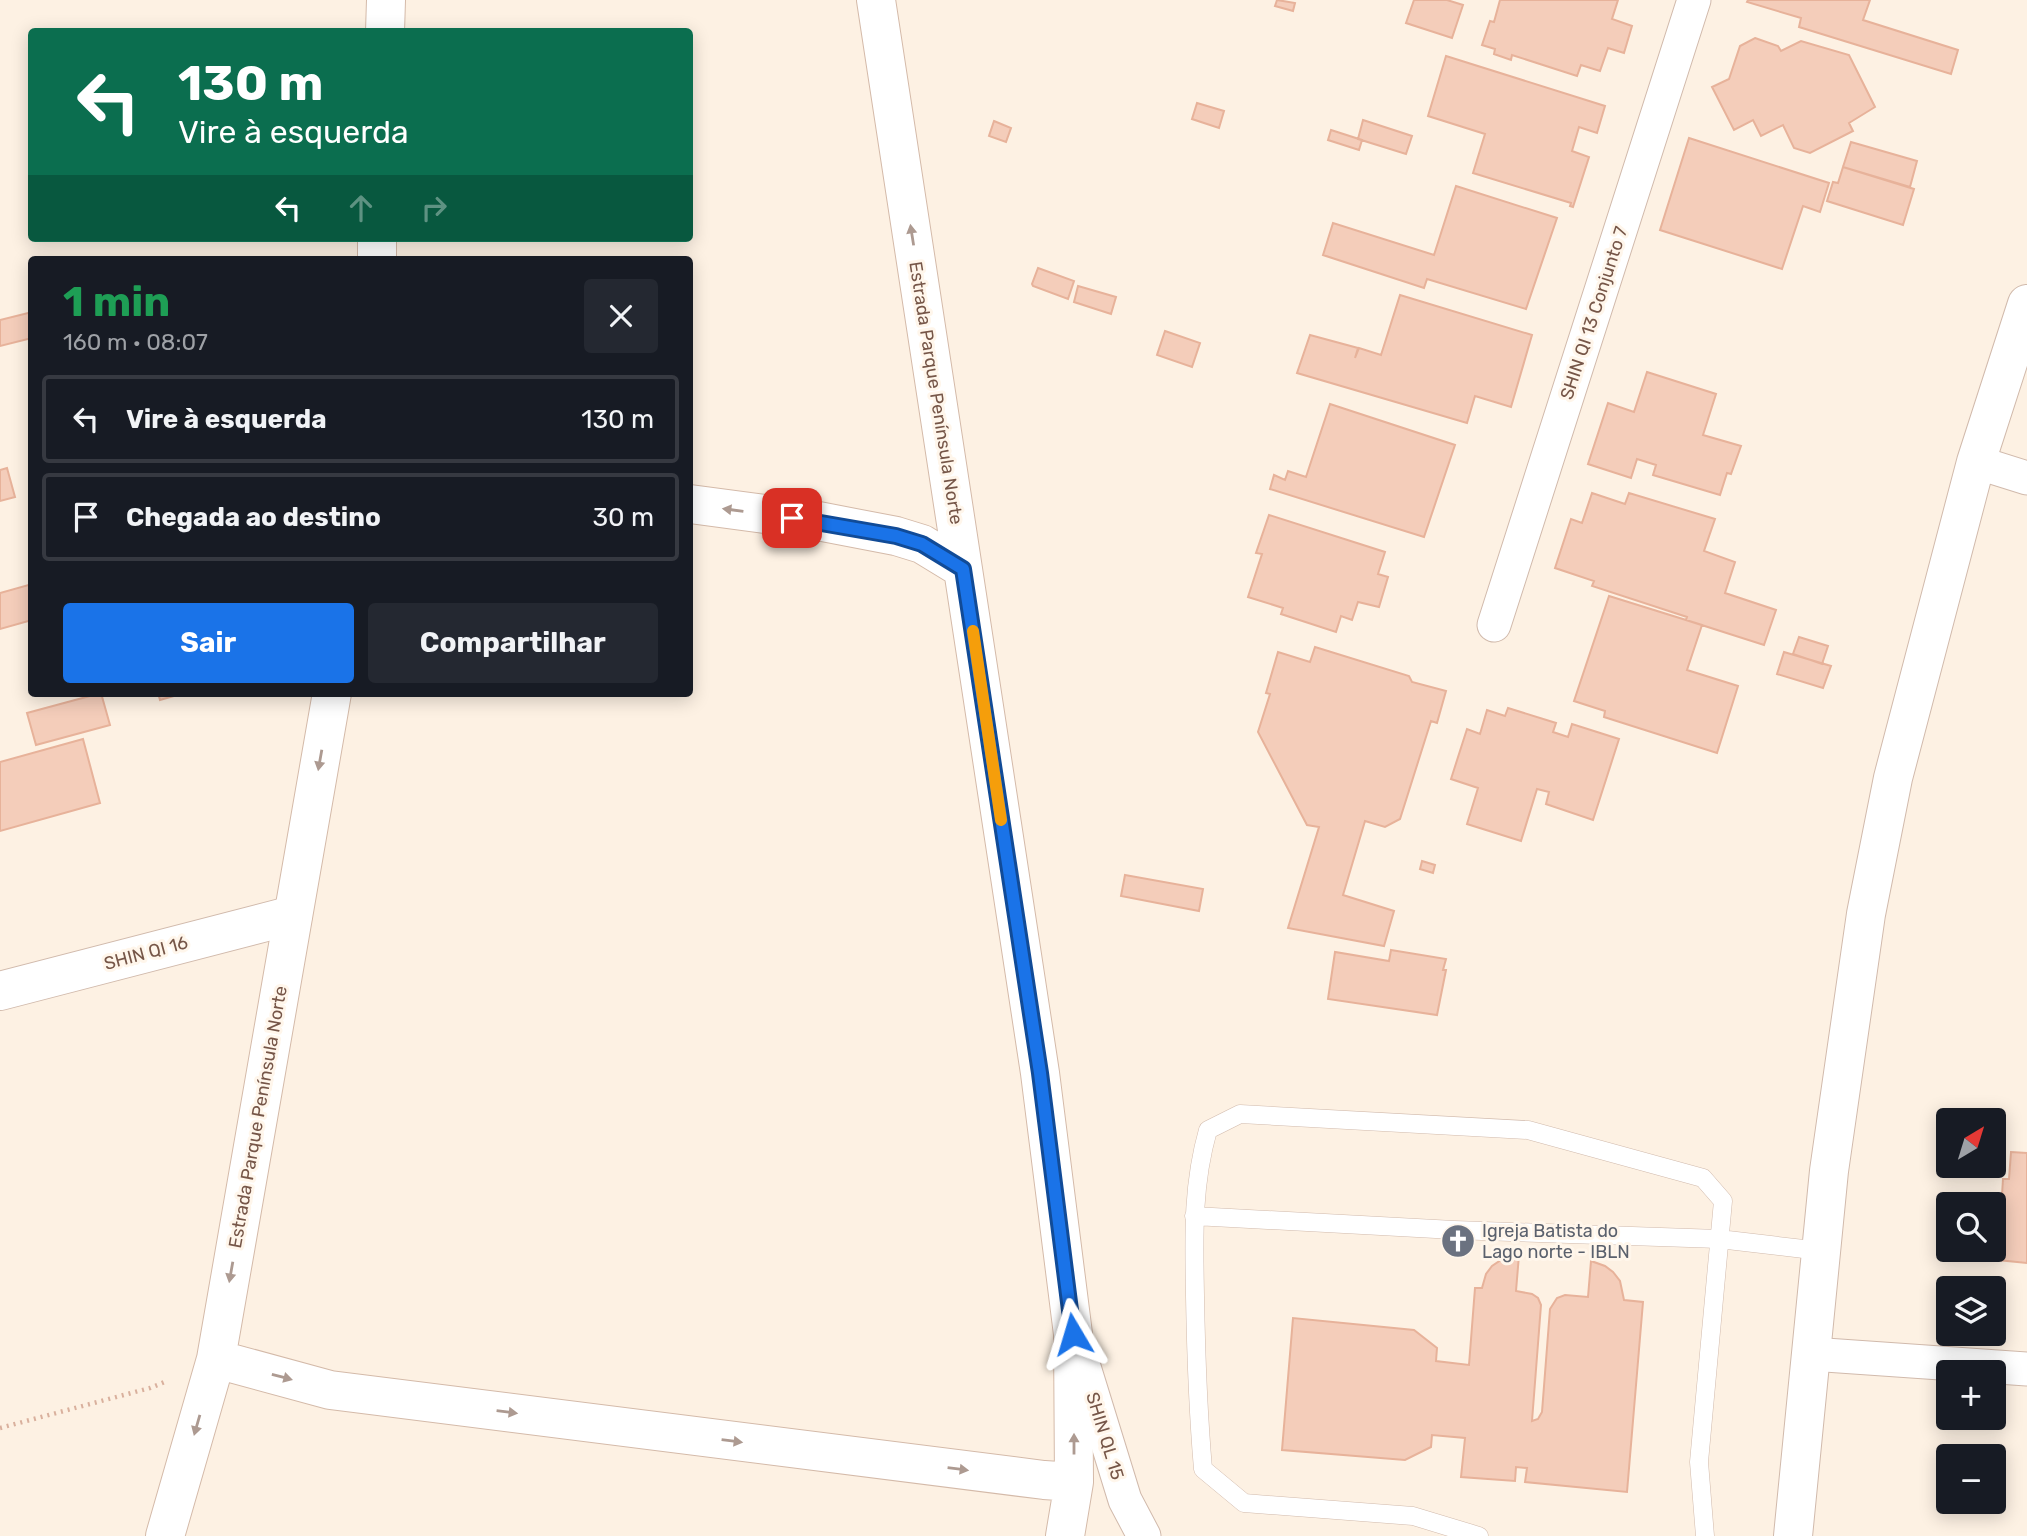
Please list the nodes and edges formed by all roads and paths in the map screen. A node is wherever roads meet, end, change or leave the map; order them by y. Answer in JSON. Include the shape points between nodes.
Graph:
{"nodes":[{"id":1,"x":386,"y":0,"type":"edge"},
{"id":2,"x":876,"y":0,"type":"edge"},
{"id":3,"x":1694,"y":0,"type":"edge"},
{"id":4,"x":385,"y":28,"type":"edge"},
{"id":5,"x":2027,"y":304,"type":"edge"},
{"id":6,"x":1976,"y":462,"type":"junction"},
{"id":7,"x":2027,"y":478,"type":"edge"},
{"id":8,"x":693,"y":504,"type":"edge"},
{"id":9,"x":963,"y":569,"type":"junction"},
{"id":10,"x":1494,"y":625,"type":"dead end"},
{"id":11,"x":331,"y":697,"type":"edge"},
{"id":12,"x":293,"y":915,"type":"junction"},
{"id":13,"x":0,"y":991,"type":"edge"},
{"id":14,"x":1194,"y":1216,"type":"junction"},
{"id":15,"x":1719,"y":1240,"type":"junction"},
{"id":16,"x":1821,"y":1251,"type":"junction"},
{"id":17,"x":1073,"y":1334,"type":"junction"},
{"id":18,"x":1811,"y":1353,"type":"junction"},
{"id":19,"x":216,"y":1359,"type":"junction"},
{"id":20,"x":2027,"y":1370,"type":"edge"},
{"id":21,"x":0,"y":1428,"type":"edge"},
{"id":22,"x":1074,"y":1482,"type":"junction"},
{"id":23,"x":165,"y":1536,"type":"edge"},
{"id":24,"x":1066,"y":1536,"type":"edge"},
{"id":25,"x":1144,"y":1536,"type":"edge"},
{"id":26,"x":1479,"y":1536,"type":"edge"},
{"id":27,"x":1705,"y":1536,"type":"edge"},
{"id":28,"x":1793,"y":1536,"type":"edge"}],
"edges":[{"from":1,"to":4,"type":"main road"},
{"from":9,"to":2,"type":"main road","name":"Estrada Parque Península Norte","one_way":true},
{"from":3,"to":10,"type":"street","name":"SHIN QI 13 Conjunto 7"},
{"from":5,"to":6,"type":"main road"},
{"from":6,"to":7,"type":"street"},
{"from":6,"to":16,"type":"main road","via":[[1893,778],[1866,914]]},
{"from":9,"to":8,"type":"main road","one_way":true,"via":[[922,544],[896,536]]},
{"from":9,"to":17,"type":"main road","name":"Estrada Parque Península Norte","via":[[1040,1073]]},
{"from":11,"to":12,"type":"main road","name":"Estrada Parque Península Norte","one_way":true},
{"from":12,"to":13,"type":"main road","name":"SHIN QI 16"},
{"from":12,"to":19,"type":"main road","name":"Estrada Parque Península Norte","one_way":true},
{"from":14,"to":15,"type":"lane"},
{"from":14,"to":15,"type":"lane","via":[[1199,1162],[1208,1130],[1240,1114],[1528,1130],[1703,1178],[1723,1201]]},
{"from":14,"to":26,"type":"lane","via":[[1203,1468],[1244,1503],[1413,1516]]},
{"from":15,"to":16,"type":"lane"},
{"from":15,"to":27,"type":"lane","via":[[1699,1462]]},
{"from":16,"to":18,"type":"main road"},
{"from":22,"to":17,"type":"main road","name":"Estrada Parque Península Norte","one_way":true},
{"from":17,"to":25,"type":"street","name":"SHIN QL 15","via":[[1125,1500]]},
{"from":18,"to":20,"type":"street"},
{"from":18,"to":28,"type":"main road"},
{"from":19,"to":21,"type":"path","via":[[150,1388]]},
{"from":19,"to":22,"type":"main road","one_way":true,"via":[[330,1390]]},
{"from":19,"to":23,"type":"main road","name":"Estrada Parque Península Norte","one_way":true},
{"from":22,"to":24,"type":"main road","name":"Estrada Parque Península Norte"}]}
